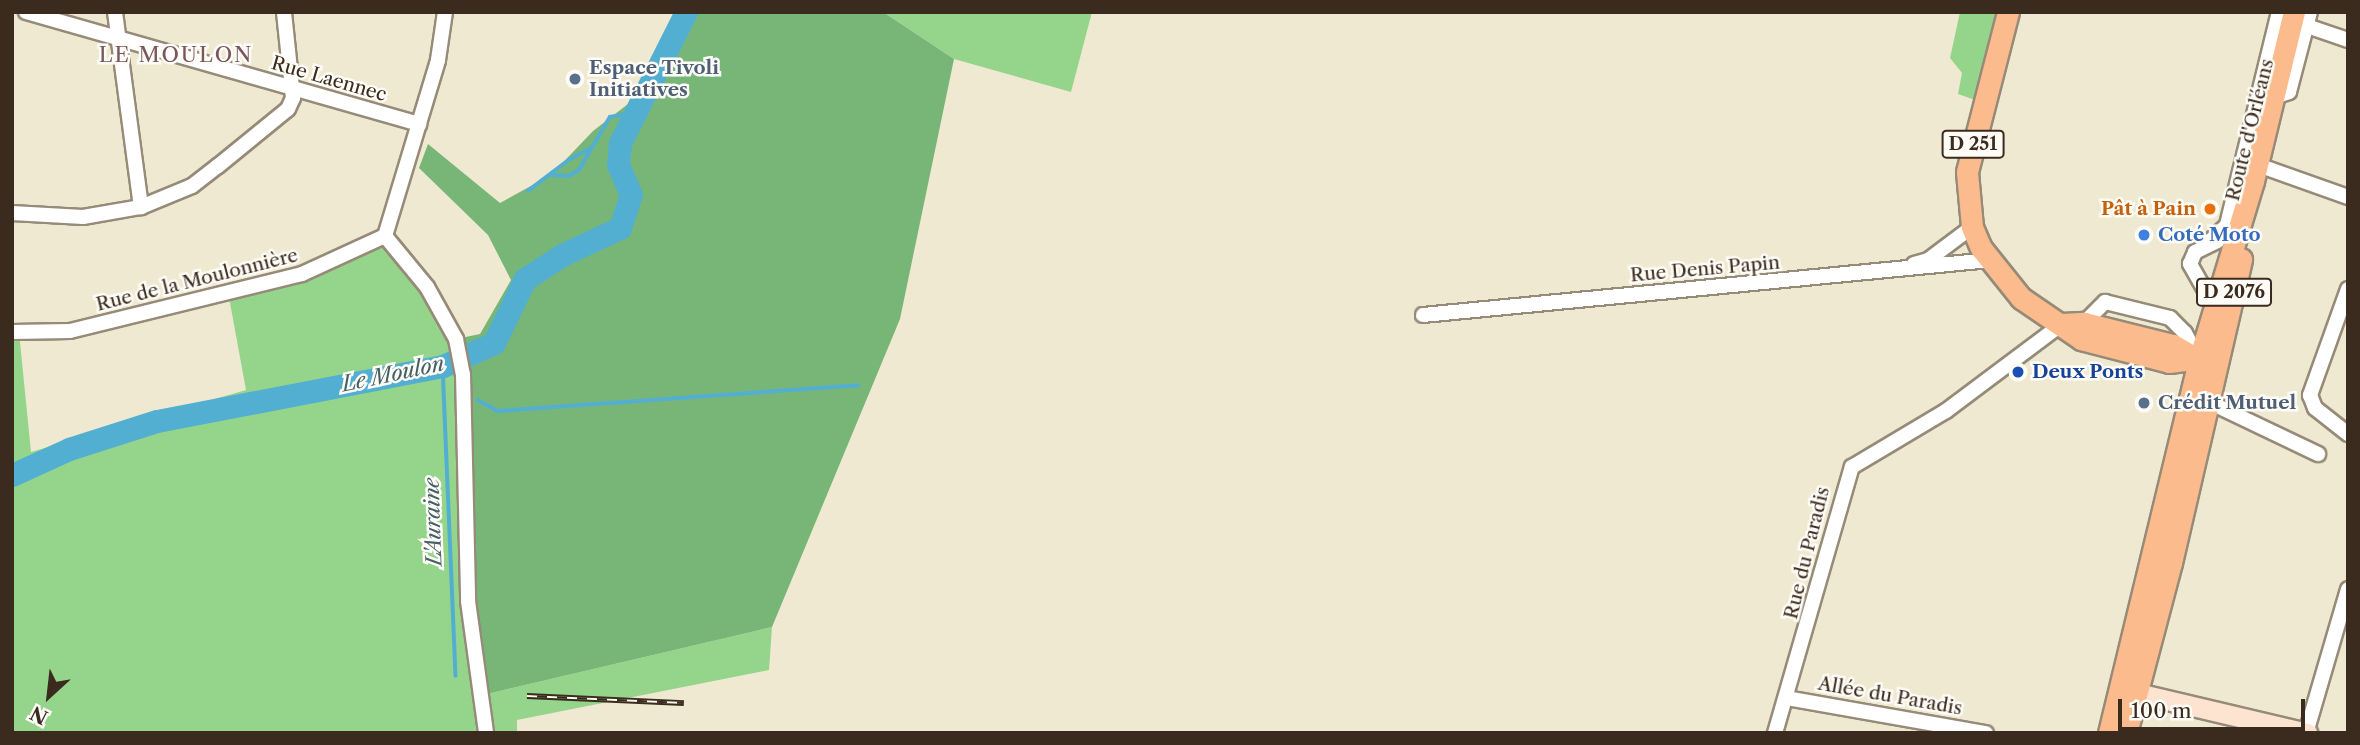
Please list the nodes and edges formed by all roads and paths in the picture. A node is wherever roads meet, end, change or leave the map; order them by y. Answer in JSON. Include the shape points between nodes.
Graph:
{"nodes":[{"id":1,"x":26,"y":12,"type":"edge"},
{"id":2,"x":115,"y":12,"type":"edge"},
{"id":3,"x":284,"y":12,"type":"edge"},
{"id":4,"x":445,"y":12,"type":"edge"},
{"id":5,"x":2008,"y":12,"type":"edge"},
{"id":6,"x":2279,"y":12,"type":"edge"},
{"id":7,"x":2304,"y":17,"type":"edge"},
{"id":8,"x":119,"y":38,"type":"junction"},
{"id":9,"x":2348,"y":40,"type":"edge"},
{"id":10,"x":293,"y":89,"type":"junction"},
{"id":11,"x":419,"y":124,"type":"junction"},
{"id":12,"x":2255,"y":173,"type":"junction"},
{"id":13,"x":2348,"y":197,"type":"edge"},
{"id":14,"x":141,"y":207,"type":"junction"},
{"id":15,"x":12,"y":213,"type":"edge"},
{"id":16,"x":1972,"y":227,"type":"junction"},
{"id":17,"x":384,"y":236,"type":"junction"},
{"id":18,"x":2210,"y":241,"type":"junction"},
{"id":19,"x":2233,"y":241,"type":"junction"},
{"id":20,"x":1994,"y":266,"type":"junction"},
{"id":21,"x":1892,"y":270,"type":"junction"},
{"id":22,"x":2348,"y":289,"type":"edge"},
{"id":23,"x":2214,"y":308,"type":"junction"},
{"id":24,"x":1423,"y":315,"type":"dead end"},
{"id":25,"x":2062,"y":324,"type":"junction"},
{"id":26,"x":12,"y":332,"type":"edge"},
{"id":27,"x":2223,"y":345,"type":"junction"},
{"id":28,"x":2199,"y":360,"type":"junction"},
{"id":29,"x":2209,"y":401,"type":"junction"},
{"id":30,"x":2348,"y":434,"type":"edge"},
{"id":31,"x":2318,"y":454,"type":"dead end"},
{"id":32,"x":2171,"y":563,"type":"junction"},
{"id":33,"x":2348,"y":589,"type":"edge"},
{"id":34,"x":2346,"y":606,"type":"edge"},
{"id":35,"x":2128,"y":695,"type":"junction"},
{"id":36,"x":1787,"y":698,"type":"junction"},
{"id":37,"x":486,"y":733,"type":"edge"},
{"id":38,"x":1776,"y":733,"type":"edge"},
{"id":39,"x":1986,"y":733,"type":"edge"},
{"id":40,"x":2109,"y":733,"type":"edge"},
{"id":41,"x":2126,"y":733,"type":"edge"},
{"id":42,"x":2306,"y":733,"type":"edge"}],
"edges":[{"from":1,"to":8,"type":"street","name":"Rue Laennec"},
{"from":2,"to":8,"type":"street"},
{"from":3,"to":10,"type":"street"},
{"from":4,"to":11,"type":"street","via":[[438,60]]},
{"from":5,"to":16,"type":"main road","number":"D 251","via":[[1968,163]]},
{"from":6,"to":18,"type":"street","name":"Route d'Orléans","via":[[2227,225]]},
{"from":7,"to":9,"type":"street"},
{"from":7,"to":12,"type":"main road","name":"Route d'Orléans","number":"D 2076","via":[[2271,98]]},
{"from":8,"to":10,"type":"street","name":"Rue Laennec"},
{"from":8,"to":14,"type":"street"},
{"from":10,"to":11,"type":"street","name":"Rue Laennec"},
{"from":10,"to":14,"type":"street","via":[[288,109],[218,166],[192,186]]},
{"from":11,"to":17,"type":"street"},
{"from":12,"to":13,"type":"street"},
{"from":12,"to":19,"type":"main road","name":"Route d'Orléans","number":"D 2076"},
{"from":12,"to":27,"type":"main road","name":"Route d'Orléans","number":"D 2076"},
{"from":14,"to":15,"type":"street","via":[[83,217]]},
{"from":16,"to":20,"type":"main road","number":"D 251"},
{"from":16,"to":21,"type":"street","via":[[1928,261]]},
{"from":17,"to":26,"type":"street","name":"Rue de la Moulonnière","via":[[302,274],[70,331]]},
{"from":17,"to":37,"type":"street","via":[[427,287],[456,340],[463,374],[468,601]]},
{"from":18,"to":19,"type":"street"},
{"from":18,"to":23,"type":"street","name":"Route d'Orléans","via":[[2195,252],[2190,264]]},
{"from":19,"to":23,"type":"main road","name":"Route d'Orléans","number":"D 2076"},
{"from":20,"to":21,"type":"street","name":"Rue Denis Papin"},
{"from":20,"to":25,"type":"main road","number":"D 251","via":[[2042,313]]},
{"from":21,"to":24,"type":"street","name":"Rue Denis Papin"},
{"from":22,"to":30,"type":"street","via":[[2310,395],[2315,408]]},
{"from":23,"to":28,"type":"main road","name":"Route d'Orléans","number":"D 2076"},
{"from":25,"to":28,"type":"main road","via":[[2084,323],[2173,345]]},
{"from":25,"to":28,"type":"main road","number":"D 251","via":[[2093,342],[2169,362]]},
{"from":25,"to":36,"type":"street","name":"Rue du Paradis","via":[[1946,411],[1852,467]]},
{"from":27,"to":28,"type":"main road"},
{"from":27,"to":29,"type":"main road","name":"Route d'Orléans","number":"D 2076"},
{"from":28,"to":32,"type":"main road","name":"Route d'Orléans","number":"D 2076","via":[[2201,392],[2173,500]]},
{"from":28,"to":35,"type":"main road","name":"Route d'Orléans","number":"D 2076","via":[[2160,517]]},
{"from":29,"to":31,"type":"street"},
{"from":29,"to":32,"type":"main road","name":"Route d'Orléans","number":"D 2076"},
{"from":32,"to":35,"type":"main road","name":"Route d'Orléans","number":"D 2076"},
{"from":33,"to":34,"type":"street"},
{"from":34,"to":42,"type":"street"},
{"from":35,"to":40,"type":"main road","name":"Route d'Orléans","number":"D 2076"},
{"from":35,"to":41,"type":"main road","name":"Route d'Orléans","number":"D 2076"},
{"from":35,"to":42,"type":"street"},
{"from":36,"to":38,"type":"street","name":"Rue du Paradis"},
{"from":36,"to":39,"type":"street","name":"Allée du Paradis"}]}
